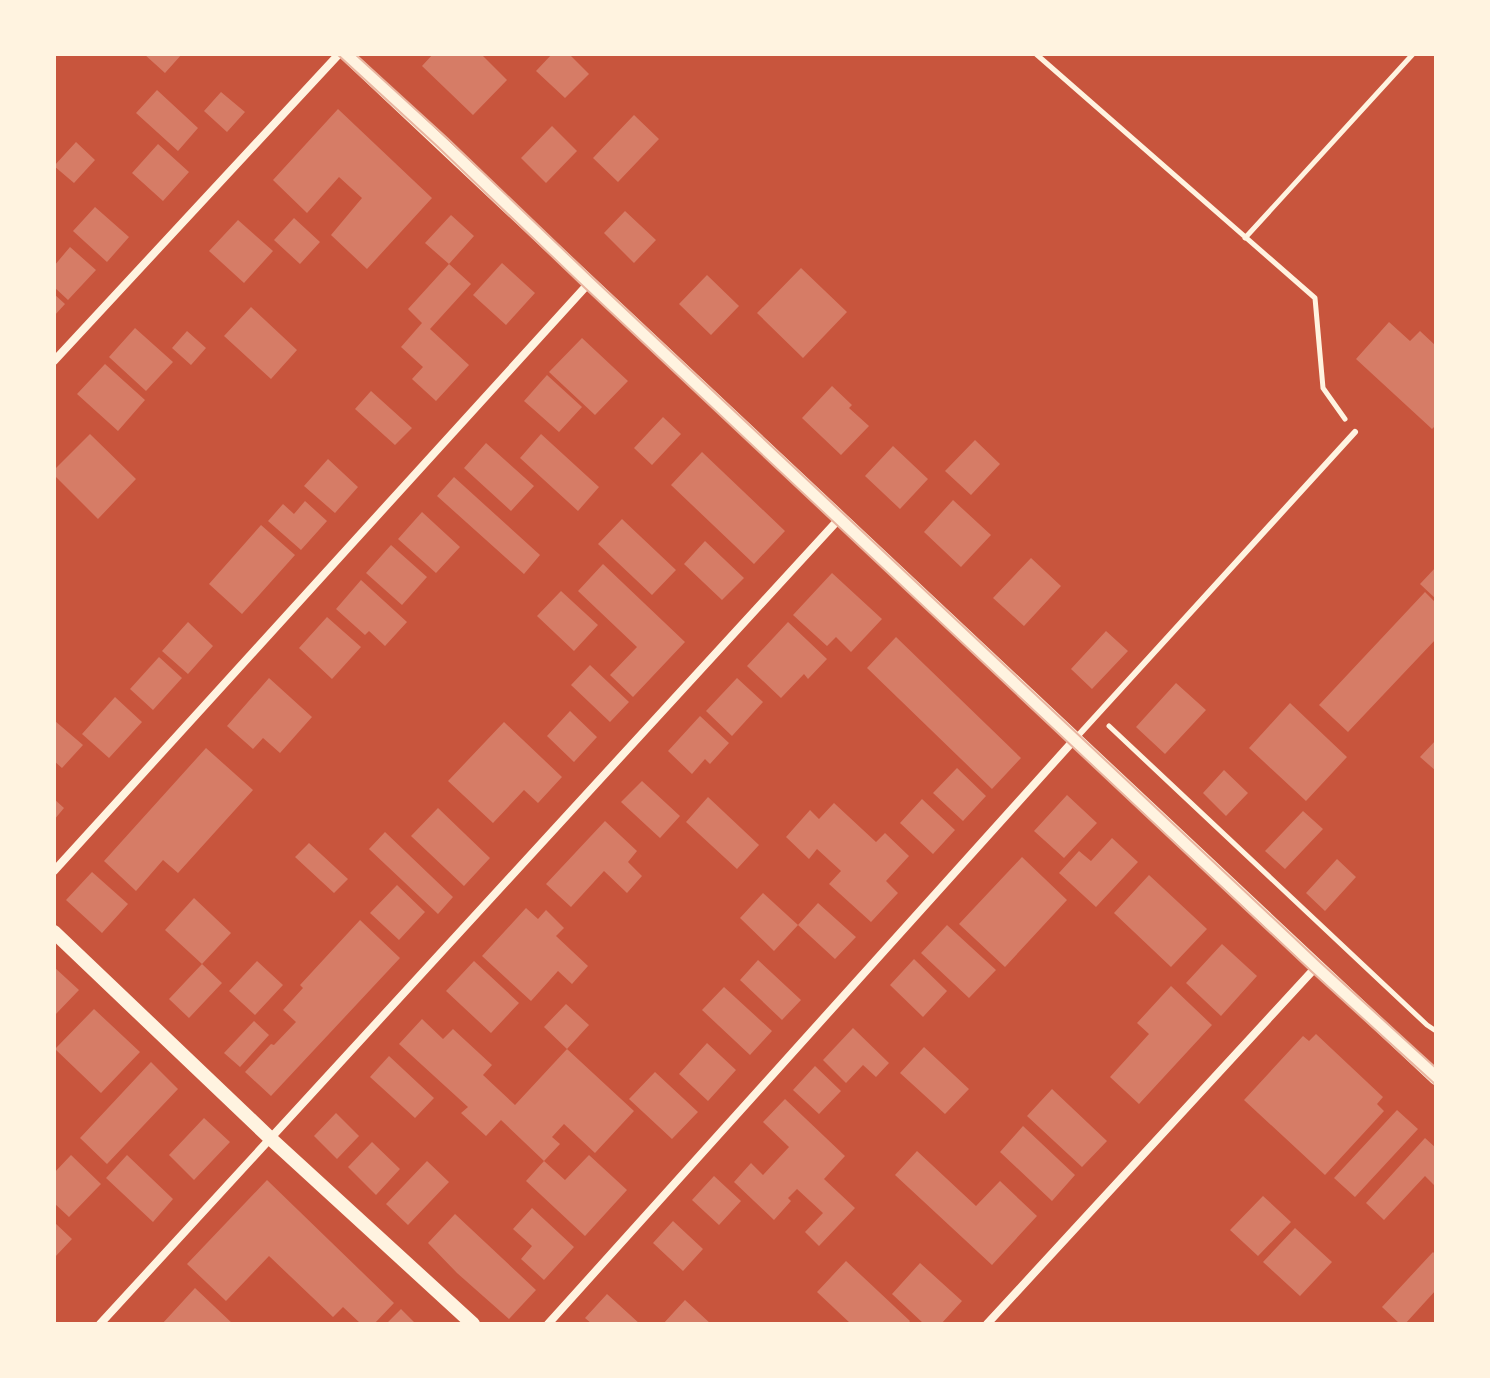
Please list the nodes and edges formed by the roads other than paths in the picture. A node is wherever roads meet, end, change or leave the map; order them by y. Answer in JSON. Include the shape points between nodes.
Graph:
{"nodes":[{"id":1,"x":339,"y":54,"type":"edge"},
{"id":2,"x":346,"y":54,"type":"edge"},
{"id":3,"x":589,"y":283,"type":"junction"},
{"id":4,"x":54,"y":361,"type":"edge"},
{"id":5,"x":1355,"y":432,"type":"road end"},
{"id":6,"x":839,"y":519,"type":"junction"},
{"id":7,"x":1075,"y":739,"type":"junction"},
{"id":8,"x":54,"y":871,"type":"edge"},
{"id":9,"x":54,"y":932,"type":"edge"},
{"id":10,"x":1316,"y":967,"type":"junction"},
{"id":11,"x":1436,"y":1078,"type":"edge"},
{"id":12,"x":271,"y":1139,"type":"junction"},
{"id":13,"x":100,"y":1324,"type":"edge"},
{"id":14,"x":473,"y":1324,"type":"edge"},
{"id":15,"x":548,"y":1324,"type":"edge"},
{"id":16,"x":987,"y":1324,"type":"edge"}],
"edges":[{"from":1,"to":4,"type":"street"},
{"from":2,"to":3,"type":"street"},
{"from":3,"to":6,"type":"street"},
{"from":3,"to":8,"type":"street"},
{"from":5,"to":7,"type":"lane"},
{"from":6,"to":7,"type":"street"},
{"from":6,"to":12,"type":"street"},
{"from":7,"to":10,"type":"street"},
{"from":7,"to":15,"type":"street"},
{"from":9,"to":12,"type":"street"},
{"from":10,"to":11,"type":"street"},
{"from":10,"to":16,"type":"street"},
{"from":12,"to":13,"type":"street"},
{"from":12,"to":14,"type":"street"}]}
